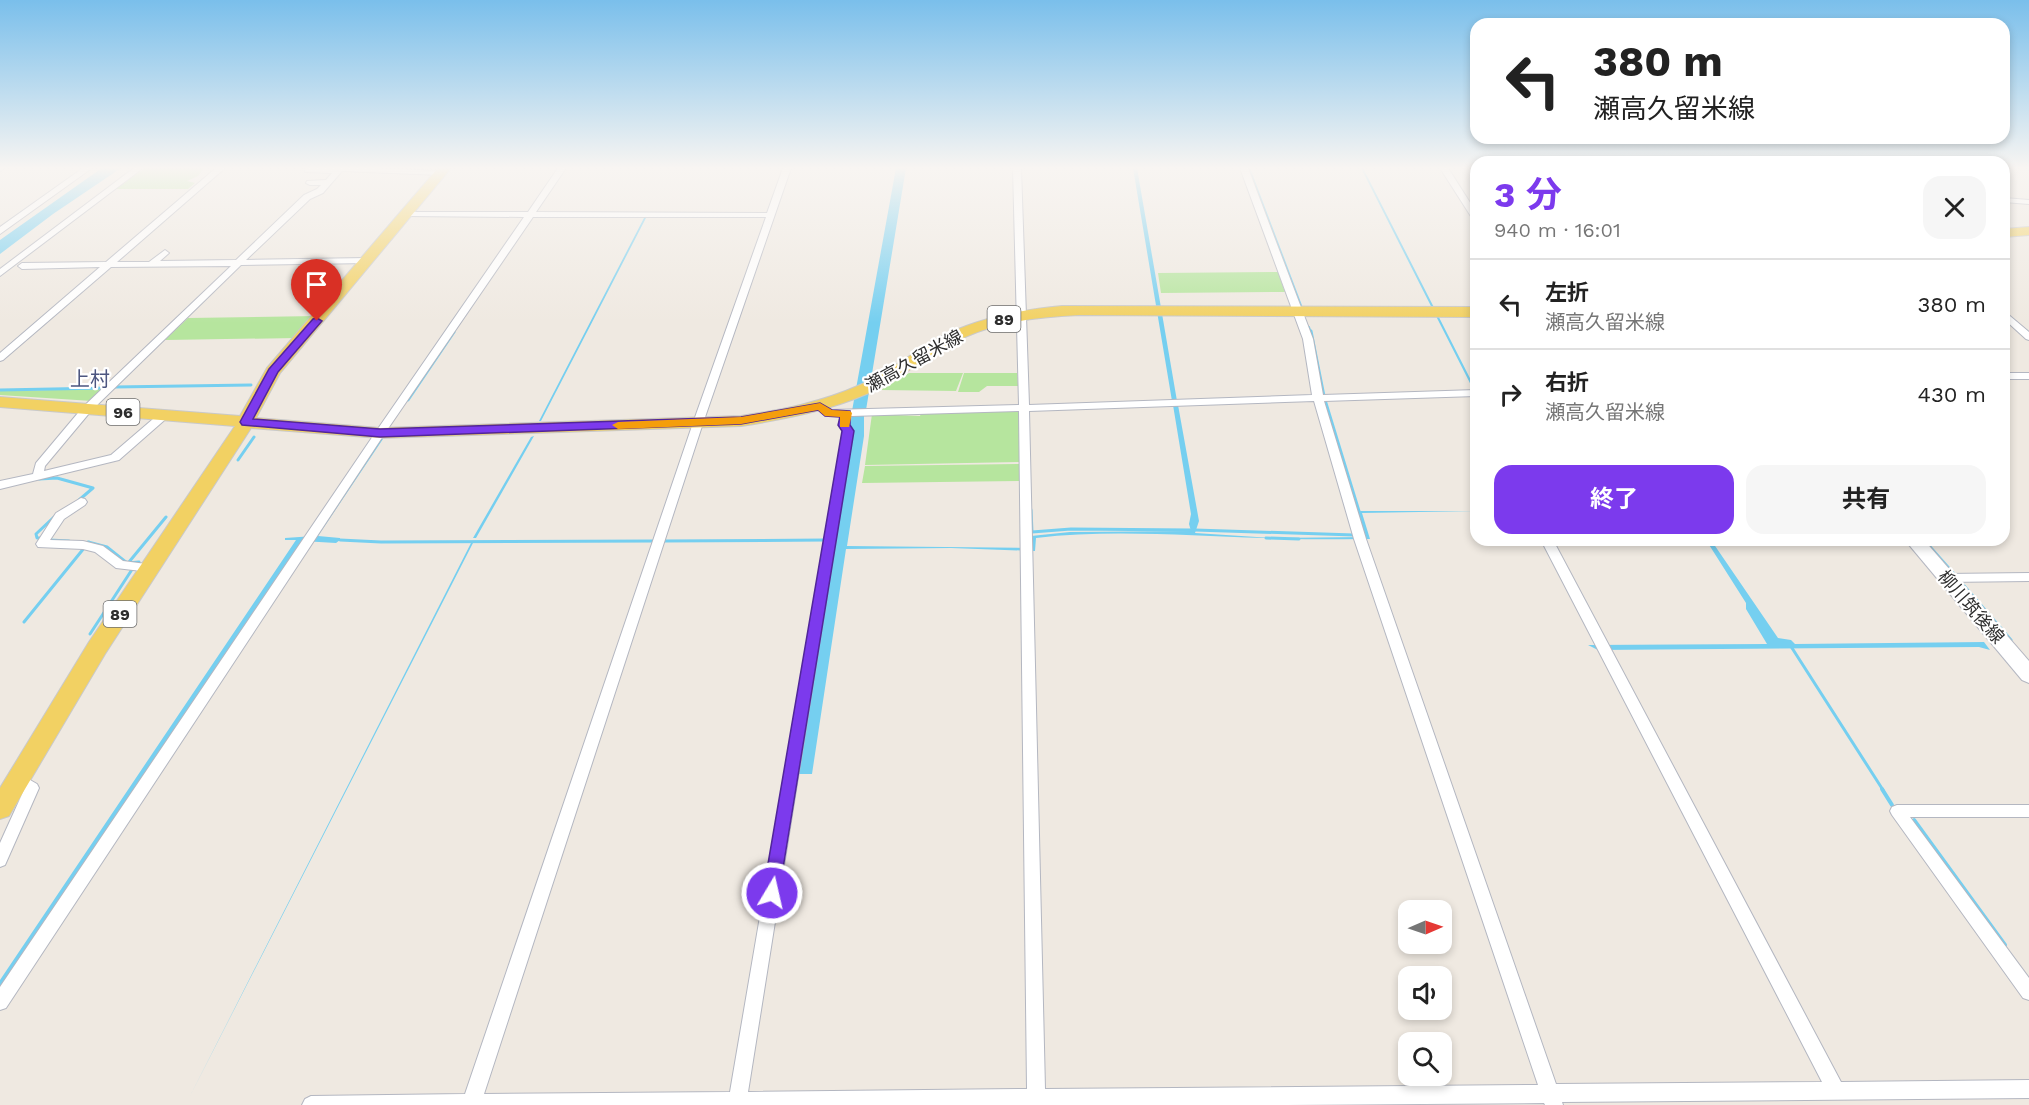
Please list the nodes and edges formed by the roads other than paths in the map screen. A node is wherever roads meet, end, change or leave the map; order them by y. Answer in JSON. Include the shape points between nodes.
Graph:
{"nodes":[{"id":1,"x":16,"y":220,"type":"edge"},
{"id":2,"x":71,"y":220,"type":"edge"},
{"id":3,"x":162,"y":220,"type":"edge"},
{"id":4,"x":284,"y":220,"type":"edge"},
{"id":5,"x":401,"y":220,"type":"edge"},
{"id":6,"x":526,"y":220,"type":"edge"},
{"id":7,"x":768,"y":220,"type":"edge"},
{"id":8,"x":1018,"y":220,"type":"edge"},
{"id":9,"x":1263,"y":220,"type":"edge"},
{"id":10,"x":0,"y":231,"type":"edge"},
{"id":11,"x":2025,"y":231,"type":"edge"},
{"id":12,"x":2010,"y":232,"type":"edge"},
{"id":13,"x":165,"y":253,"type":"dead end"},
{"id":14,"x":367,"y":261,"type":"junction"},
{"id":15,"x":239,"y":264,"type":"junction"},
{"id":16,"x":150,"y":265,"type":"junction"},
{"id":17,"x":22,"y":266,"type":"dead end"},
{"id":18,"x":108,"y":266,"type":"junction"},
{"id":19,"x":0,"y":273,"type":"edge"},
{"id":20,"x":1297,"y":311,"type":"junction"},
{"id":21,"x":1470,"y":312,"type":"edge"},
{"id":22,"x":1021,"y":315,"type":"junction"},
{"id":23,"x":2010,"y":320,"type":"edge"},
{"id":24,"x":2029,"y":337,"type":"edge"},
{"id":25,"x":0,"y":358,"type":"edge"},
{"id":26,"x":2010,"y":376,"type":"edge"},
{"id":27,"x":2029,"y":376,"type":"edge"},
{"id":28,"x":1470,"y":393,"type":"edge"},
{"id":29,"x":1318,"y":398,"type":"junction"},
{"id":30,"x":0,"y":402,"type":"edge"},
{"id":31,"x":820,"y":406,"type":"junction"},
{"id":32,"x":1024,"y":408,"type":"junction"},
{"id":33,"x":87,"y":409,"type":"junction"},
{"id":34,"x":846,"y":413,"type":"junction"},
{"id":35,"x":164,"y":415,"type":"junction"},
{"id":36,"x":246,"y":422,"type":"junction"},
{"id":37,"x":698,"y":423,"type":"junction"},
{"id":38,"x":380,"y":433,"type":"junction"},
{"id":39,"x":38,"y":476,"type":"junction"},
{"id":40,"x":0,"y":485,"type":"edge"},
{"id":41,"x":81,"y":502,"type":"dead end"},
{"id":42,"x":1550,"y":546,"type":"edge"},
{"id":43,"x":1919,"y":546,"type":"edge"},
{"id":44,"x":150,"y":568,"type":"junction"},
{"id":45,"x":2029,"y":577,"type":"edge"},
{"id":46,"x":1946,"y":578,"type":"junction"},
{"id":47,"x":2029,"y":675,"type":"edge"},
{"id":48,"x":18,"y":779,"type":"junction"},
{"id":49,"x":0,"y":809,"type":"edge"},
{"id":50,"x":2029,"y":811,"type":"edge"},
{"id":51,"x":0,"y":860,"type":"edge"},
{"id":52,"x":2029,"y":992,"type":"edge"},
{"id":53,"x":0,"y":1002,"type":"edge"},
{"id":54,"x":2029,"y":1089,"type":"edge"},
{"id":55,"x":1836,"y":1090,"type":"junction"},
{"id":56,"x":1552,"y":1099,"type":"edge"},
{"id":57,"x":1306,"y":1100,"type":"edge"},
{"id":58,"x":1036,"y":1101,"type":"edge"},
{"id":59,"x":737,"y":1103,"type":"edge"},
{"id":60,"x":471,"y":1104,"type":"edge"},
{"id":61,"x":311,"y":1105,"type":"edge"}],
"edges":[{"from":1,"to":10,"type":"street"},
{"from":2,"to":19,"type":"street"},
{"from":3,"to":18,"type":"street"},
{"from":4,"to":15,"type":"street"},
{"from":5,"to":14,"type":"main road","number":"89"},
{"from":6,"to":38,"type":"street"},
{"from":7,"to":37,"type":"street"},
{"from":8,"to":22,"type":"street"},
{"from":9,"to":20,"type":"street"},
{"from":11,"to":12,"type":"main road"},
{"from":13,"to":16,"type":"street"},
{"from":14,"to":15,"type":"street"},
{"from":14,"to":36,"type":"main road","number":"89","via":[[280,362]]},
{"from":15,"to":16,"type":"street"},
{"from":15,"to":33,"type":"street"},
{"from":16,"to":18,"type":"street"},
{"from":17,"to":18,"type":"street"},
{"from":18,"to":25,"type":"street"},
{"from":20,"to":21,"type":"main road","name":"瀬高久留米線","number":"89"},
{"from":20,"to":22,"type":"main road","name":"瀬高久留米線","number":"89","via":[[1079,310]]},
{"from":20,"to":29,"type":"street","via":[[1308,339]]},
{"from":22,"to":31,"type":"main road","name":"瀬高久留米線","number":"89","via":[[944,341],[872,386]]},
{"from":22,"to":32,"type":"street"},
{"from":23,"to":24,"type":"street"},
{"from":26,"to":27,"type":"street"},
{"from":28,"to":29,"type":"street"},
{"from":29,"to":32,"type":"street"},
{"from":29,"to":56,"type":"street","via":[[1360,539]]},
{"from":30,"to":33,"type":"main road","number":"96"},
{"from":31,"to":34,"type":"street","via":[[829,413]]},
{"from":31,"to":37,"type":"main road","name":"瀬高久留米線","number":"89","via":[[741,421]]},
{"from":32,"to":34,"type":"street"},
{"from":32,"to":58,"type":"street"},
{"from":33,"to":35,"type":"main road","number":"96"},
{"from":33,"to":39,"type":"street","via":[[40,465]]},
{"from":34,"to":59,"type":"street","via":[[844,425],[848,431]]},
{"from":35,"to":36,"type":"main road","number":"96"},
{"from":35,"to":39,"type":"street","via":[[115,458]]},
{"from":36,"to":38,"type":"main road","name":"瀬高久留米線","number":"89"},
{"from":36,"to":44,"type":"main road","number":"89"},
{"from":37,"to":38,"type":"main road","name":"瀬高久留米線","number":"89"},
{"from":37,"to":60,"type":"street"},
{"from":38,"to":53,"type":"street"},
{"from":39,"to":40,"type":"street"},
{"from":41,"to":44,"type":"street","via":[[60,516],[42,544],[83,544],[99,549],[120,566]]},
{"from":42,"to":55,"type":"street"},
{"from":43,"to":46,"type":"main road","name":"柳川筑後線"},
{"from":44,"to":48,"type":"main road","number":"89"},
{"from":45,"to":46,"type":"street"},
{"from":46,"to":47,"type":"main road","name":"柳川筑後線"},
{"from":48,"to":49,"type":"main road","number":"89"},
{"from":48,"to":51,"type":"street","via":[[32,788]]},
{"from":50,"to":52,"type":"street","via":[[1897,811]]},
{"from":54,"to":55,"type":"street"},
{"from":55,"to":56,"type":"street"},
{"from":56,"to":57,"type":"street"},
{"from":57,"to":58,"type":"street"},
{"from":58,"to":59,"type":"street"},
{"from":59,"to":60,"type":"street"},
{"from":60,"to":61,"type":"street"}]}
